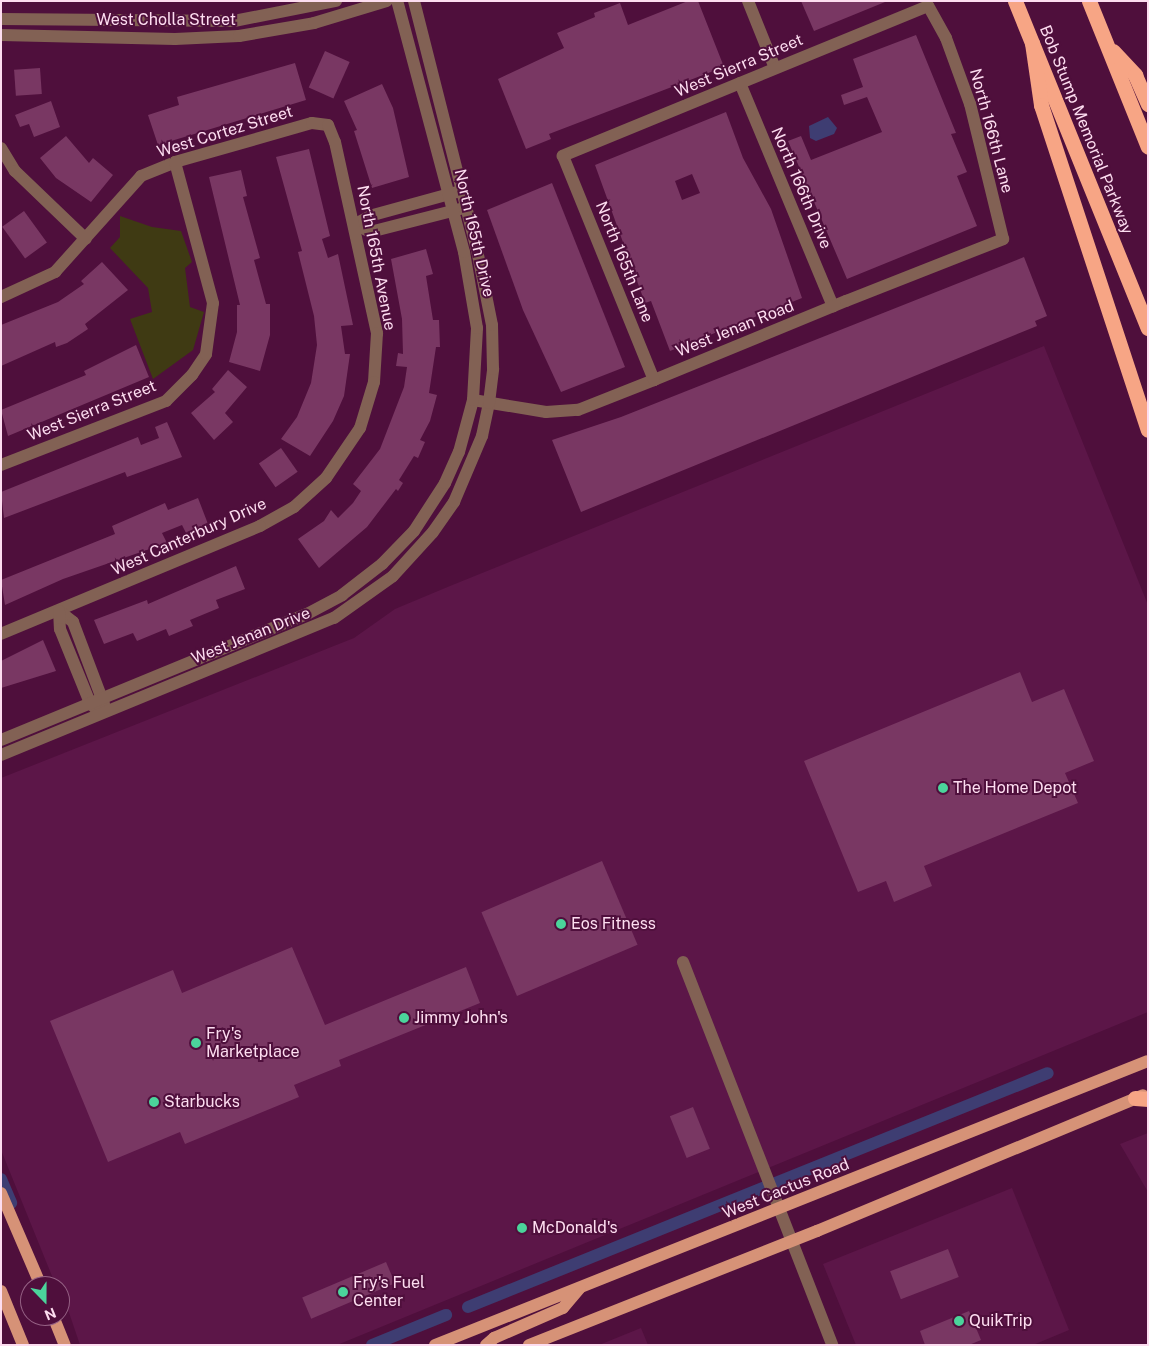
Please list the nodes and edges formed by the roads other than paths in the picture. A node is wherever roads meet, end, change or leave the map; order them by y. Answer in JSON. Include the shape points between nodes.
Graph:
{"nodes":[{"id":1,"x":336,"y":1,"type":"edge"},
{"id":2,"x":386,"y":1,"type":"edge"},
{"id":3,"x":397,"y":1,"type":"edge"},
{"id":4,"x":414,"y":1,"type":"edge"},
{"id":5,"x":748,"y":1,"type":"edge"},
{"id":6,"x":1015,"y":1,"type":"edge"},
{"id":7,"x":1089,"y":1,"type":"edge"},
{"id":8,"x":928,"y":6,"type":"joint"},
{"id":9,"x":1,"y":19,"type":"edge"},
{"id":10,"x":1,"y":35,"type":"edge"},
{"id":11,"x":1032,"y":43,"type":"junction"},
{"id":12,"x":1106,"y":43,"type":"junction"},
{"id":13,"x":775,"y":68,"type":"junction"},
{"id":14,"x":740,"y":83,"type":"junction"},
{"id":15,"x":1148,"y":104,"type":"edge"},
{"id":16,"x":328,"y":125,"type":"joint"},
{"id":17,"x":1148,"y":147,"type":"edge"},
{"id":18,"x":1,"y":148,"type":"edge"},
{"id":19,"x":563,"y":156,"type":"joint"},
{"id":20,"x":175,"y":162,"type":"junction"},
{"id":21,"x":463,"y":191,"type":"junction"},
{"id":22,"x":449,"y":195,"type":"junction"},
{"id":23,"x":467,"y":207,"type":"junction"},
{"id":24,"x":453,"y":211,"type":"junction"},
{"id":25,"x":355,"y":224,"type":"junction"},
{"id":26,"x":86,"y":239,"type":"junction"},
{"id":27,"x":1003,"y":239,"type":"joint"},
{"id":28,"x":1,"y":297,"type":"edge"},
{"id":29,"x":832,"y":306,"type":"junction"},
{"id":30,"x":1148,"y":328,"type":"edge"},
{"id":31,"x":654,"y":380,"type":"junction"},
{"id":32,"x":473,"y":400,"type":"junction"},
{"id":33,"x":489,"y":403,"type":"junction"},
{"id":34,"x":360,"y":428,"type":"joint"},
{"id":35,"x":1148,"y":430,"type":"edge"},
{"id":36,"x":1,"y":466,"type":"edge"},
{"id":37,"x":449,"y":473,"type":"joint"},
{"id":38,"x":464,"y":480,"type":"joint"},
{"id":39,"x":59,"y":611,"type":"junction"},
{"id":40,"x":1,"y":634,"type":"edge"},
{"id":41,"x":104,"y":697,"type":"junction"},
{"id":42,"x":90,"y":703,"type":"junction"},
{"id":43,"x":103,"y":714,"type":"junction"},
{"id":44,"x":1,"y":740,"type":"edge"},
{"id":45,"x":1,"y":756,"type":"edge"},
{"id":46,"x":683,"y":962,"type":"dead end"},
{"id":47,"x":1148,"y":1061,"type":"edge"},
{"id":48,"x":1144,"y":1097,"type":"edge"},
{"id":49,"x":1,"y":1193,"type":"edge"},
{"id":50,"x":779,"y":1209,"type":"junction"},
{"id":51,"x":792,"y":1241,"type":"junction"},
{"id":52,"x":37,"y":1276,"type":"edge"},
{"id":53,"x":580,"y":1288,"type":"junction"},
{"id":54,"x":1,"y":1291,"type":"edge"},
{"id":55,"x":57,"y":1326,"type":"edge"},
{"id":56,"x":458,"y":1340,"type":"edge"},
{"id":57,"x":22,"y":1345,"type":"edge"},
{"id":58,"x":65,"y":1345,"type":"edge"},
{"id":59,"x":435,"y":1345,"type":"edge"},
{"id":60,"x":486,"y":1345,"type":"edge"},
{"id":61,"x":529,"y":1345,"type":"edge"},
{"id":62,"x":832,"y":1345,"type":"edge"}],
"edges":[{"from":1,"to":9,"type":"street","name":"West Cholla Street","via":[[234,21]]},
{"from":2,"to":10,"type":"street","name":"West Cholla Street","via":[[314,23],[239,36],[175,39]]},
{"from":3,"to":22,"type":"street","name":"North 165th Drive"},
{"from":4,"to":21,"type":"street","name":"North 165th Drive"},
{"from":5,"to":13,"type":"street"},
{"from":6,"to":11,"type":"highway","name":"Bob Stump Memorial Parkway"},
{"from":7,"to":12,"type":"highway"},
{"from":8,"to":13,"type":"street","name":"West Sierra Street"},
{"from":8,"to":27,"type":"street","name":"North 166th Lane","via":[[946,38],[970,104]]},
{"from":11,"to":30,"type":"highway","name":"Bob Stump Memorial Parkway"},
{"from":11,"to":35,"type":"highway","via":[[1042,105]]},
{"from":12,"to":15,"type":"highway","via":[[1135,75]]},
{"from":12,"to":17,"type":"highway"},
{"from":13,"to":14,"type":"street","name":"West Sierra Street"},
{"from":14,"to":19,"type":"street","name":"West Sierra Street"},
{"from":14,"to":29,"type":"street","name":"North 166th Drive"},
{"from":16,"to":20,"type":"street","name":"West Cortez Street","via":[[312,123]]},
{"from":16,"to":25,"type":"street","name":"North 165th Avenue"},
{"from":18,"to":26,"type":"street","via":[[15,171]]},
{"from":19,"to":31,"type":"street","name":"North 165th Lane"},
{"from":20,"to":26,"type":"street","name":"West Cortez Street","via":[[142,176]]},
{"from":20,"to":36,"type":"street","name":"West Sierra Street","via":[[213,303],[206,354],[192,375],[166,401]]},
{"from":21,"to":22,"type":"street"},
{"from":21,"to":23,"type":"street","name":"North 165th Drive"},
{"from":22,"to":24,"type":"street","name":"North 165th Drive"},
{"from":22,"to":25,"type":"street","via":[[373,215]]},
{"from":23,"to":24,"type":"street"},
{"from":23,"to":33,"type":"street","name":"North 165th Drive","via":[[492,325],[493,369]]},
{"from":24,"to":25,"type":"street","via":[[370,232]]},
{"from":24,"to":32,"type":"street","name":"North 165th Drive","via":[[477,328]]},
{"from":25,"to":34,"type":"street","name":"North 165th Avenue","via":[[376,333],[374,382]]},
{"from":26,"to":28,"type":"street","name":"West Cortez Street","via":[[55,272]]},
{"from":27,"to":29,"type":"street","name":"West Jenan Road"},
{"from":29,"to":31,"type":"street","name":"West Jenan Road"},
{"from":31,"to":33,"type":"street","name":"West Jenan Road","via":[[578,410],[546,412]]},
{"from":32,"to":33,"type":"street","name":"West Jenan Road"},
{"from":32,"to":37,"type":"street","name":"North 165th Drive"},
{"from":33,"to":38,"type":"street","name":"North 165th Drive","via":[[482,436]]},
{"from":34,"to":39,"type":"street","name":"West Canterbury Drive","via":[[326,478],[294,507],[260,526]]},
{"from":37,"to":41,"type":"street","name":"West Jenan Drive","via":[[414,531],[382,564],[342,595],[307,614]]},
{"from":38,"to":43,"type":"street","name":"West Jenan Drive","via":[[444,518],[414,554],[354,607],[310,631]]},
{"from":39,"to":40,"type":"street","name":"West Canterbury Drive"},
{"from":39,"to":41,"type":"street","via":[[73,622]]},
{"from":39,"to":42,"type":"street","via":[[60,629]]},
{"from":41,"to":42,"type":"street","name":"West Jenan Drive"},
{"from":41,"to":43,"type":"street"},
{"from":42,"to":43,"type":"street"},
{"from":42,"to":44,"type":"street","name":"West Jenan Drive"},
{"from":43,"to":45,"type":"street","name":"West Jenan Drive"},
{"from":46,"to":50,"type":"street"},
{"from":47,"to":50,"type":"main road","name":"West Cactus Road"},
{"from":48,"to":51,"type":"main road"},
{"from":49,"to":52,"type":"main road"},
{"from":50,"to":51,"type":"street"},
{"from":50,"to":53,"type":"main road","name":"West Cactus Road"},
{"from":51,"to":61,"type":"main road"},
{"from":51,"to":62,"type":"street"},
{"from":53,"to":56,"type":"main road","name":"West Cactus Road"},
{"from":53,"to":60,"type":"main road","via":[[563,1308],[494,1338]]},
{"from":54,"to":57,"type":"main road"},
{"from":55,"to":58,"type":"main road"},
{"from":56,"to":59,"type":"main road","name":"West Cactus Road"}]}
